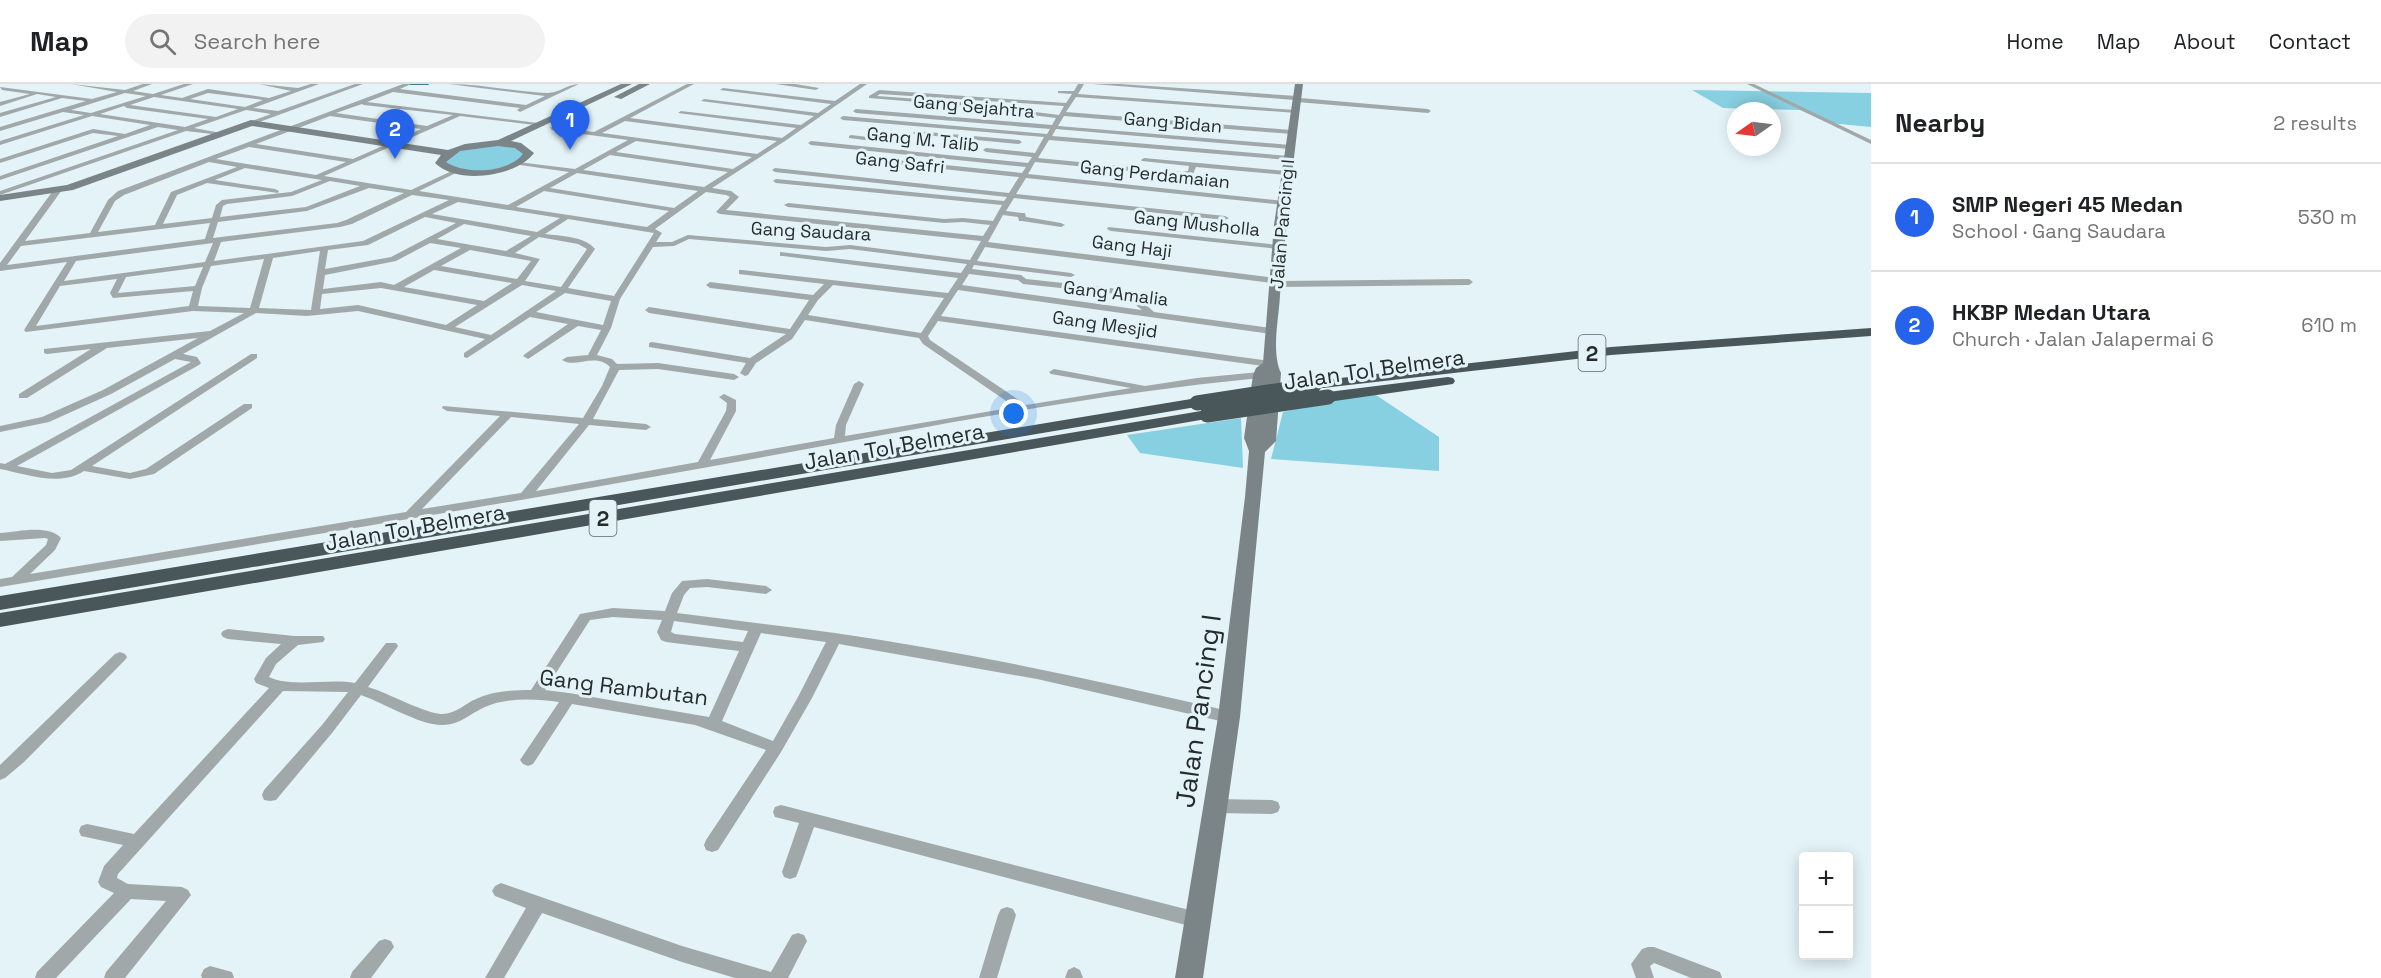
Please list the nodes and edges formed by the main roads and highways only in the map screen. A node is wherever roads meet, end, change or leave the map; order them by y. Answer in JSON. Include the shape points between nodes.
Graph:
{"nodes":[{"id":1,"x":1871,"y":332,"type":"edge"},
{"id":2,"x":1871,"y":342,"type":"edge"},
{"id":3,"x":1202,"y":409,"type":"junction"},
{"id":4,"x":0,"y":603,"type":"edge"},
{"id":5,"x":0,"y":620,"type":"edge"}],
"edges":[{"from":1,"to":3,"type":"highway","name":"Jalan Tol Belmera","number":"2","bridge":true,"via":[[1611,351],[1314,385]]},
{"from":2,"to":3,"type":"highway","name":"Jalan Tol Belmera","number":"2","bridge":true,"via":[[1581,366]]},
{"from":3,"to":4,"type":"highway","name":"Jalan Tol Belmera","number":"2"},
{"from":3,"to":5,"type":"highway","name":"Jalan Tol Belmera","number":"2"}]}
